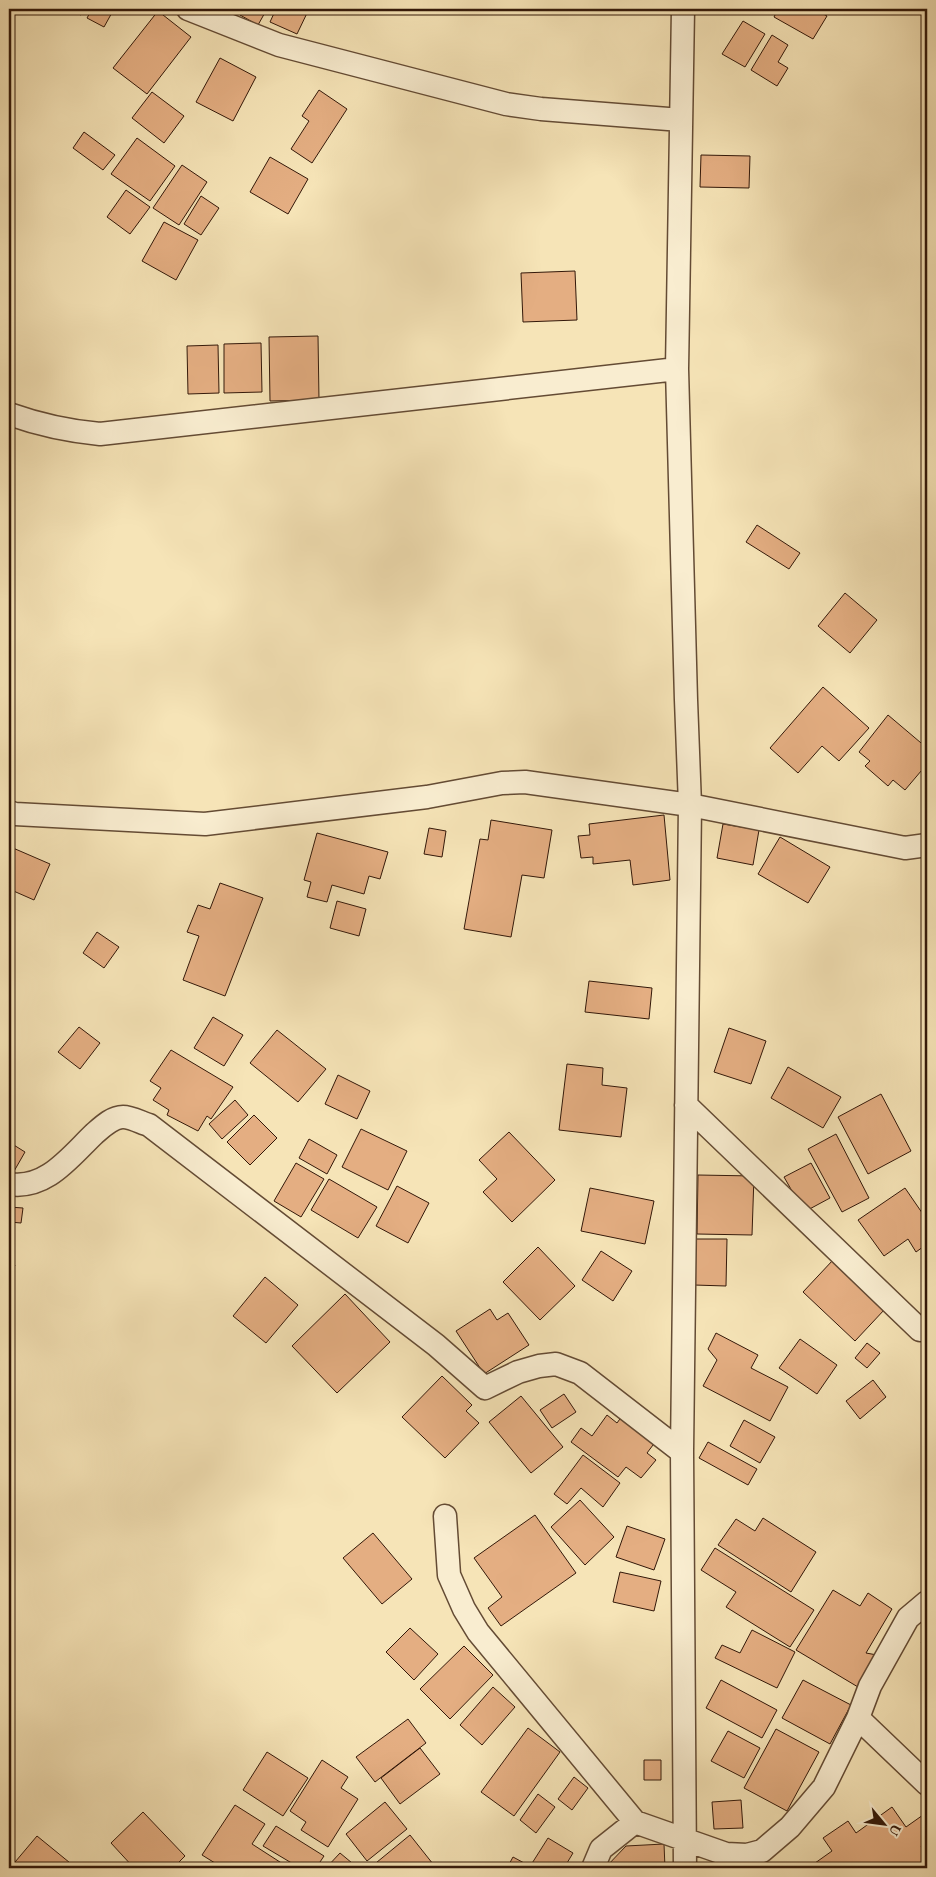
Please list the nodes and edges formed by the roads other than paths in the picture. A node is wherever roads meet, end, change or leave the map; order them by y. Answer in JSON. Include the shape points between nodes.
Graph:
{"nodes":[{"id":1,"x":188,"y":9,"type":"edge"},
{"id":2,"x":683,"y":9,"type":"edge"},
{"id":3,"x":681,"y":120,"type":"junction"},
{"id":4,"x":678,"y":369,"type":"junction"},
{"id":5,"x":9,"y":414,"type":"edge"},
{"id":6,"x":690,"y":805,"type":"junction"},
{"id":7,"x":9,"y":812,"type":"edge"},
{"id":8,"x":927,"y":845,"type":"edge"},
{"id":9,"x":686,"y":1105,"type":"junction"},
{"id":10,"x":9,"y":1184,"type":"edge"},
{"id":11,"x":920,"y":1330,"type":"dead end"},
{"id":12,"x":682,"y":1452,"type":"junction"},
{"id":13,"x":445,"y":1516,"type":"dead end"},
{"id":14,"x":927,"y":1602,"type":"edge"},
{"id":15,"x":858,"y":1718,"type":"junction"},
{"id":16,"x":927,"y":1784,"type":"edge"},
{"id":17,"x":635,"y":1822,"type":"junction"},
{"id":18,"x":684,"y":1839,"type":"junction"},
{"id":19,"x":593,"y":1868,"type":"edge"},
{"id":20,"x":684,"y":1868,"type":"edge"}],
"edges":[{"from":1,"to":3,"type":"street","via":[[280,45],[506,104]]},
{"from":2,"to":3,"type":"street"},
{"from":3,"to":4,"type":"street"},
{"from":4,"to":5,"type":"street","via":[[100,434],[56,429]]},
{"from":4,"to":6,"type":"street"},
{"from":6,"to":7,"type":"street","via":[[525,782],[205,824]]},
{"from":6,"to":8,"type":"street","via":[[904,848]]},
{"from":6,"to":9,"type":"street"},
{"from":9,"to":11,"type":"street"},
{"from":9,"to":12,"type":"street"},
{"from":10,"to":12,"type":"street","via":[[18,1186],[43,1180],[106,1123],[123,1117],[149,1125],[436,1345],[485,1388],[518,1372],[556,1364],[580,1373]]},
{"from":12,"to":18,"type":"street"},
{"from":13,"to":17,"type":"street","via":[[449,1575],[464,1609]]},
{"from":14,"to":15,"type":"street","via":[[908,1618],[870,1686]]},
{"from":15,"to":16,"type":"street"},
{"from":15,"to":18,"type":"street","via":[[824,1787],[790,1827],[762,1851],[747,1855],[726,1854]]},
{"from":17,"to":18,"type":"street"},
{"from":17,"to":19,"type":"street","via":[[601,1849]]},
{"from":18,"to":20,"type":"street"}]}
